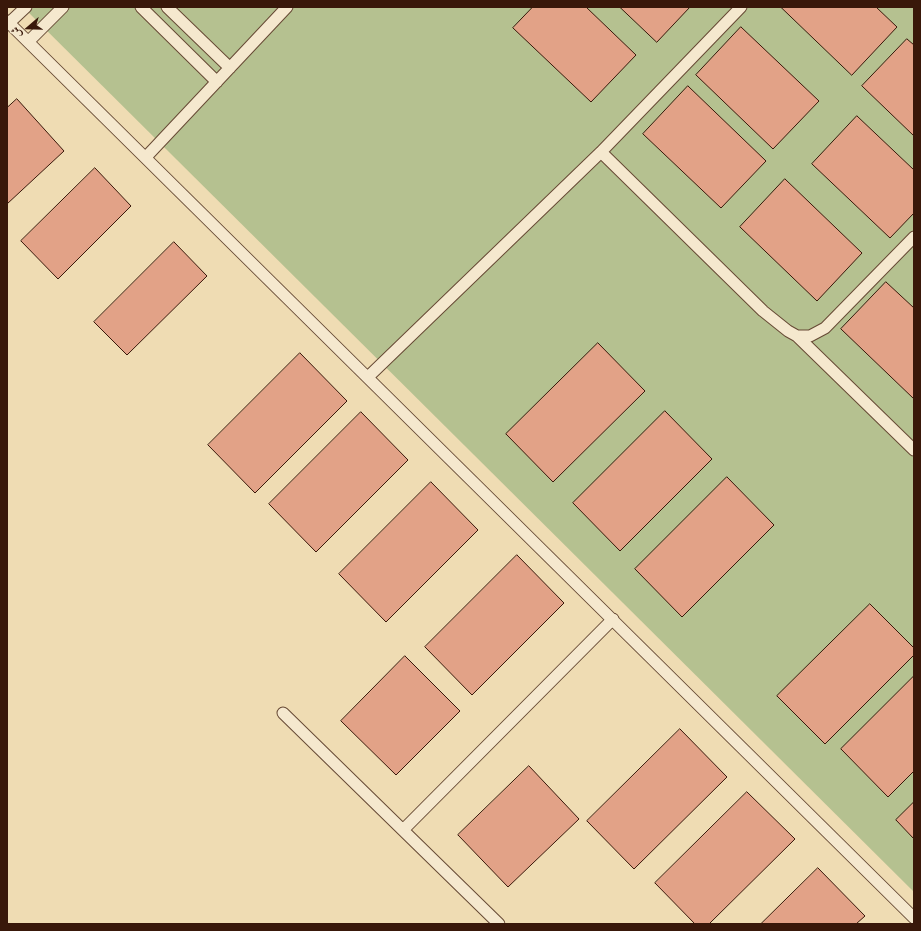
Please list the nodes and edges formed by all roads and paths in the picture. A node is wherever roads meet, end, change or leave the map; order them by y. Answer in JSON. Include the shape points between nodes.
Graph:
{"nodes":[{"id":1,"x":26,"y":7,"type":"edge"},
{"id":2,"x":63,"y":7,"type":"edge"},
{"id":3,"x":141,"y":7,"type":"edge"},
{"id":4,"x":167,"y":7,"type":"edge"},
{"id":5,"x":287,"y":7,"type":"edge"},
{"id":6,"x":741,"y":7,"type":"edge"},
{"id":7,"x":8,"y":22,"type":"edge"},
{"id":8,"x":29,"y":41,"type":"junction"},
{"id":9,"x":230,"y":68,"type":"junction"},
{"id":10,"x":217,"y":82,"type":"junction"},
{"id":11,"x":601,"y":152,"type":"junction"},
{"id":12,"x":146,"y":157,"type":"junction"},
{"id":13,"x":914,"y":237,"type":"edge"},
{"id":14,"x":797,"y":336,"type":"junction"},
{"id":15,"x":368,"y":377,"type":"junction"},
{"id":16,"x":914,"y":450,"type":"edge"},
{"id":17,"x":612,"y":619,"type":"junction"},
{"id":18,"x":283,"y":713,"type":"dead end"},
{"id":19,"x":403,"y":830,"type":"junction"},
{"id":20,"x":914,"y":918,"type":"edge"},
{"id":21,"x":499,"y":924,"type":"edge"}],
"edges":[{"from":1,"to":7,"type":"lane"},
{"from":2,"to":8,"type":"lane"},
{"from":3,"to":10,"type":"lane"},
{"from":4,"to":9,"type":"lane"},
{"from":5,"to":9,"type":"lane"},
{"from":6,"to":11,"type":"lane"},
{"from":7,"to":8,"type":"lane"},
{"from":8,"to":12,"type":"lane"},
{"from":9,"to":10,"type":"lane"},
{"from":10,"to":12,"type":"lane"},
{"from":11,"to":14,"type":"lane","via":[[763,311]]},
{"from":11,"to":15,"type":"lane"},
{"from":12,"to":15,"type":"lane"},
{"from":13,"to":14,"type":"lane","via":[[825,328],[810,336]]},
{"from":14,"to":16,"type":"lane"},
{"from":15,"to":17,"type":"lane"},
{"from":17,"to":19,"type":"lane"},
{"from":17,"to":20,"type":"lane"},
{"from":18,"to":19,"type":"lane"},
{"from":19,"to":21,"type":"lane"}]}
